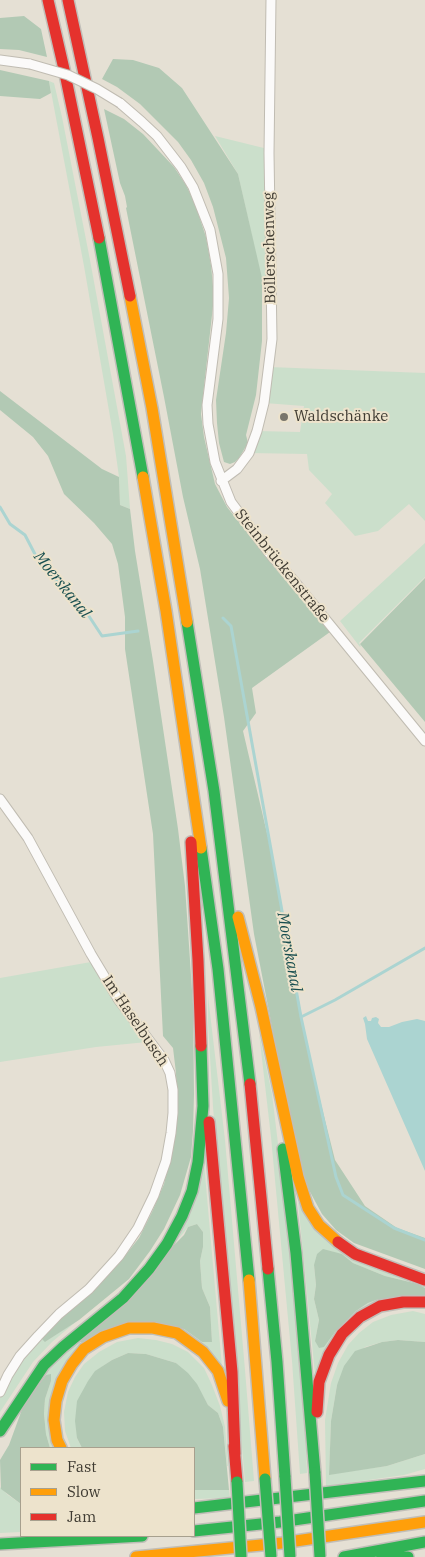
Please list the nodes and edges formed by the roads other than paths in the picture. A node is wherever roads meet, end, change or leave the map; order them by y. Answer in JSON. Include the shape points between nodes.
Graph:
{"nodes":[{"id":1,"x":48,"y":0,"type":"edge"},
{"id":2,"x":68,"y":0,"type":"edge"},
{"id":3,"x":271,"y":0,"type":"edge"},
{"id":4,"x":0,"y":60,"type":"edge"},
{"id":5,"x":221,"y":480,"type":"junction"},
{"id":6,"x":425,"y":741,"type":"edge"},
{"id":7,"x":194,"y":796,"type":"junction"},
{"id":8,"x":0,"y":799,"type":"edge"},
{"id":9,"x":223,"y":855,"type":"junction"},
{"id":10,"x":261,"y":1007,"type":"junction"},
{"id":11,"x":202,"y":1061,"type":"junction"},
{"id":12,"x":425,"y":1280,"type":"edge"},
{"id":13,"x":425,"y":1302,"type":"edge"},
{"id":14,"x":0,"y":1392,"type":"edge"},
{"id":15,"x":0,"y":1431,"type":"edge"},
{"id":16,"x":60,"y":1447,"type":"edge"},
{"id":17,"x":313,"y":1453,"type":"junction"},
{"id":18,"x":234,"y":1454,"type":"junction"},
{"id":19,"x":425,"y":1474,"type":"edge"},
{"id":20,"x":425,"y":1481,"type":"edge"},
{"id":21,"x":352,"y":1489,"type":"junction"},
{"id":22,"x":425,"y":1501,"type":"edge"},
{"id":23,"x":195,"y":1507,"type":"edge"},
{"id":24,"x":425,"y":1522,"type":"edge"},
{"id":25,"x":195,"y":1531,"type":"edge"},
{"id":26,"x":20,"y":1536,"type":"edge"},
{"id":27,"x":124,"y":1537,"type":"edge"},
{"id":28,"x":0,"y":1538,"type":"edge"},
{"id":29,"x":425,"y":1542,"type":"edge"},
{"id":30,"x":0,"y":1544,"type":"edge"},
{"id":31,"x":136,"y":1557,"type":"edge"},
{"id":32,"x":241,"y":1557,"type":"edge"},
{"id":33,"x":271,"y":1557,"type":"edge"},
{"id":34,"x":290,"y":1557,"type":"edge"},
{"id":35,"x":320,"y":1557,"type":"edge"},
{"id":36,"x":345,"y":1557,"type":"edge"},
{"id":37,"x":364,"y":1557,"type":"edge"},
{"id":38,"x":382,"y":1557,"type":"edge"},
{"id":39,"x":408,"y":1557,"type":"edge"}],
"edges":[{"from":1,"to":7,"type":"highway","via":[[95,217],[134,426]]},
{"from":2,"to":9,"type":"highway","via":[[150,399]]},
{"from":3,"to":5,"type":"street","name":"Böllerschenweg","via":[[272,339],[257,432],[249,453],[237,469]]},
{"from":4,"to":5,"type":"street","name":"Steinbrückenstraße","bridge":true,"via":[[30,64],[68,75],[120,104],[157,136],[194,188],[210,230],[218,274],[218,310],[207,405],[214,462]]},
{"from":5,"to":6,"type":"street","name":"Steinbrückenstraße","via":[[231,502],[264,546]]},
{"from":7,"to":11,"type":"highway","via":[[191,842]]},
{"from":7,"to":33,"type":"highway","bridge":true,"via":[[221,997],[256,1358]]},
{"from":8,"to":14,"type":"street","name":"Im Haselbusch","via":[[28,838],[118,999],[164,1060],[173,1090],[173,1112],[166,1161],[138,1228],[119,1256],[89,1289],[59,1314],[16,1362]]},
{"from":9,"to":10,"type":"highway"},
{"from":9,"to":34,"type":"highway","bridge":true,"via":[[257,1147],[277,1362]]},
{"from":10,"to":12,"type":"highway","via":[[298,1177],[308,1208],[332,1238],[355,1254]]},
{"from":10,"to":17,"type":"highway","via":[[296,1253]]},
{"from":11,"to":15,"type":"highway","via":[[203,1106],[198,1162],[192,1191],[167,1244],[123,1298],[44,1365]]},
{"from":11,"to":18,"type":"highway","via":[[232,1372]]},
{"from":13,"to":17,"type":"highway","via":[[380,1306],[360,1317],[342,1334],[329,1355],[319,1382]]},
{"from":16,"to":18,"type":"highway","via":[[54,1420],[56,1401],[72,1364],[84,1349],[103,1337],[129,1328],[153,1328],[177,1334],[203,1352],[218,1371],[228,1396]]},
{"from":17,"to":35,"type":"highway","bridge":true},
{"from":18,"to":32,"type":"highway","bridge":true},
{"from":19,"to":21,"type":"highway"},
{"from":20,"to":21,"type":"highway"},
{"from":21,"to":23,"type":"highway"},
{"from":22,"to":25,"type":"highway"},
{"from":24,"to":31,"type":"highway","via":[[282,1542]]},
{"from":26,"to":28,"type":"highway"},
{"from":27,"to":30,"type":"highway"},
{"from":29,"to":36,"type":"highway"},
{"from":36,"to":37,"type":"highway"},
{"from":38,"to":39,"type":"highway"}]}
